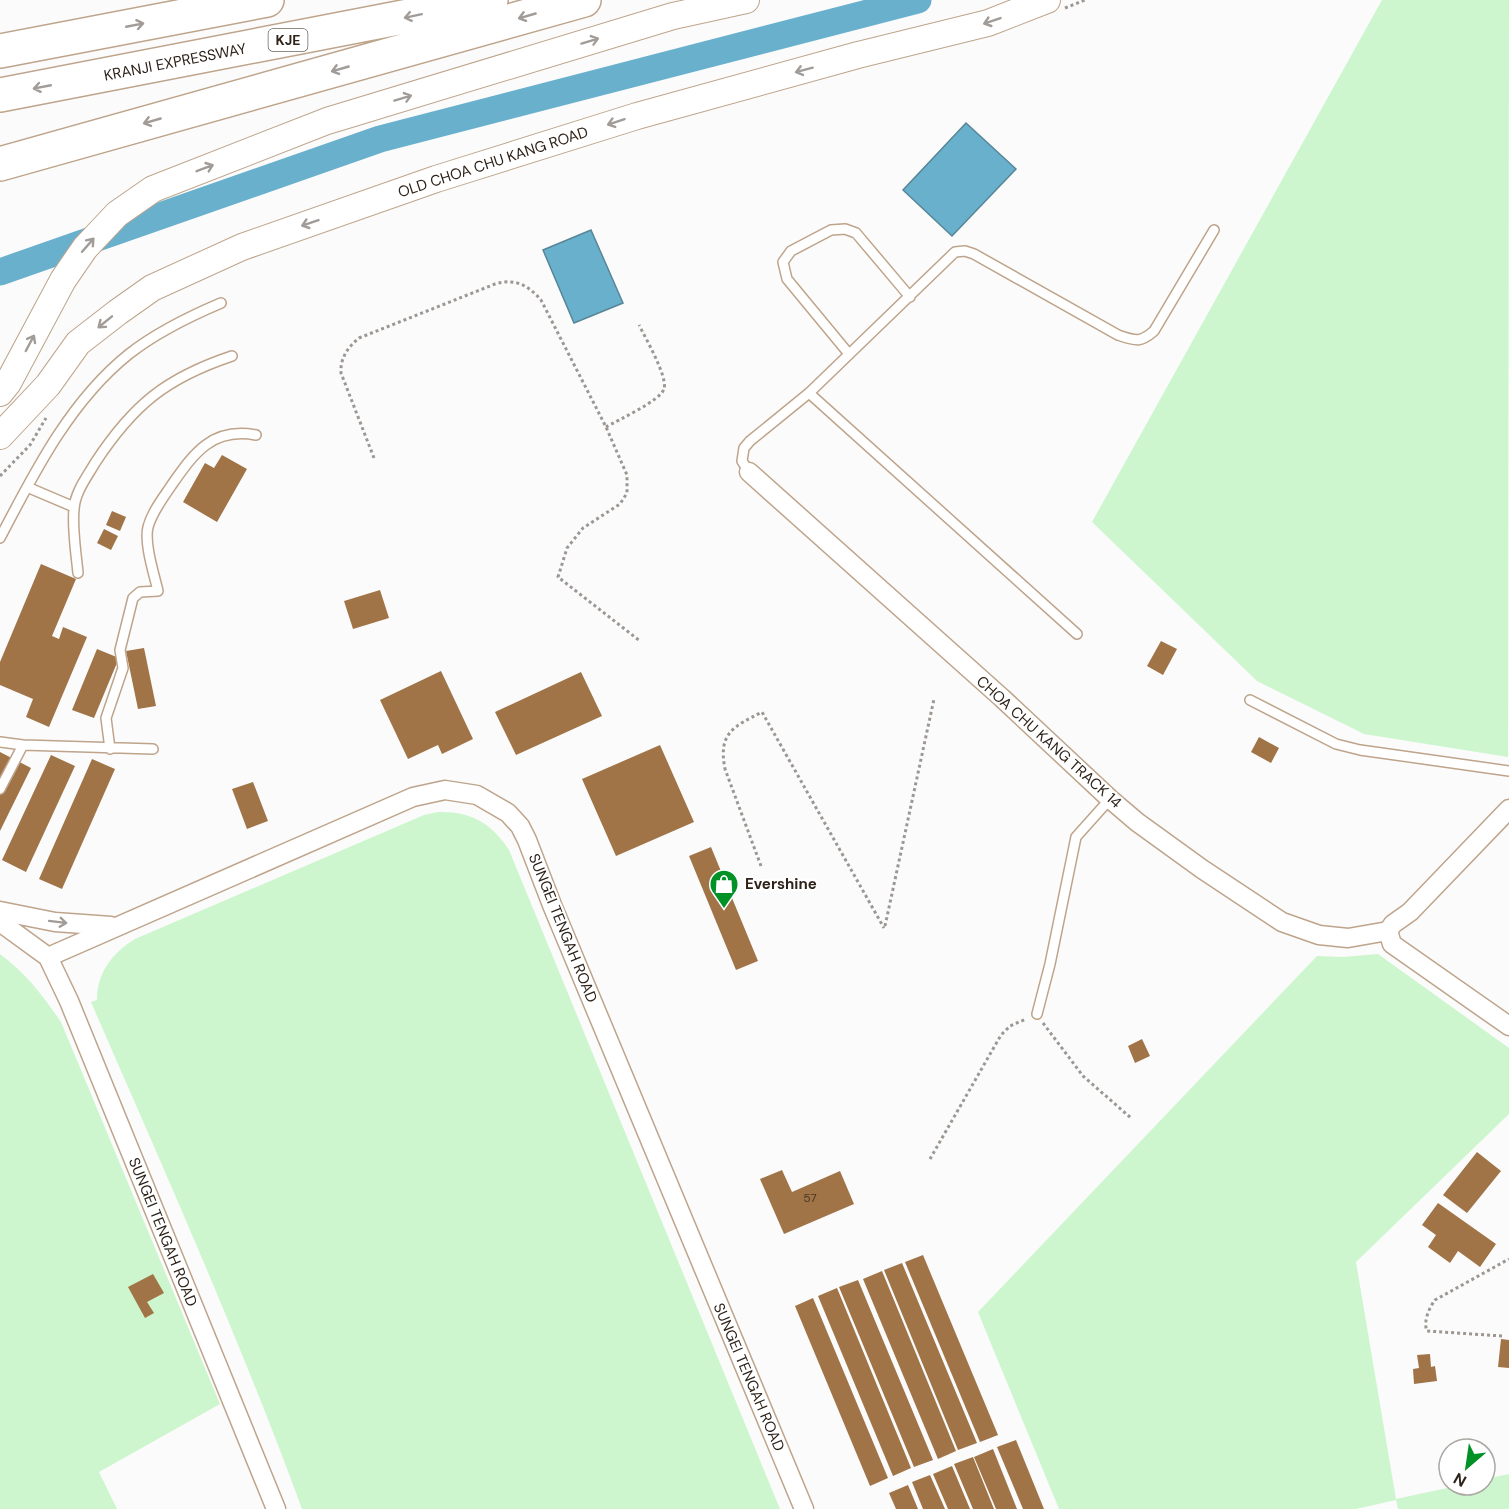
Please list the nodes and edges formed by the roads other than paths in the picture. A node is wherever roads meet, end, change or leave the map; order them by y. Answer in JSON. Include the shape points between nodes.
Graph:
{"nodes":[{"id":1,"x":267,"y":0,"type":"edge"},
{"id":2,"x":491,"y":0,"type":"edge"},
{"id":3,"x":584,"y":0,"type":"edge"},
{"id":4,"x":746,"y":0,"type":"edge"},
{"id":5,"x":1056,"y":4,"type":"edge"},
{"id":6,"x":0,"y":51,"type":"edge"},
{"id":7,"x":0,"y":95,"type":"edge"},
{"id":8,"x":0,"y":164,"type":"edge"},
{"id":9,"x":1214,"y":230,"type":"dead end"},
{"id":10,"x":910,"y":297,"type":"junction"},
{"id":11,"x":221,"y":303,"type":"dead end"},
{"id":12,"x":849,"y":354,"type":"junction"},
{"id":13,"x":232,"y":356,"type":"dead end"},
{"id":14,"x":0,"y":393,"type":"edge"},
{"id":15,"x":809,"y":393,"type":"junction"},
{"id":16,"x":256,"y":435,"type":"dead end"},
{"id":17,"x":0,"y":436,"type":"edge"},
{"id":18,"x":749,"y":472,"type":"joint"},
{"id":19,"x":27,"y":487,"type":"junction"},
{"id":20,"x":74,"y":507,"type":"junction"},
{"id":21,"x":0,"y":538,"type":"edge"},
{"id":22,"x":78,"y":573,"type":"dead end"},
{"id":23,"x":1077,"y":634,"type":"dead end"},
{"id":24,"x":1250,"y":700,"type":"dead end"},
{"id":25,"x":0,"y":742,"type":"edge"},
{"id":26,"x":23,"y":745,"type":"junction"},
{"id":27,"x":110,"y":749,"type":"junction"},
{"id":28,"x":153,"y":749,"type":"dead end"},
{"id":29,"x":1509,"y":771,"type":"edge"},
{"id":30,"x":0,"y":789,"type":"edge"},
{"id":31,"x":1110,"y":799,"type":"junction"},
{"id":32,"x":1509,"y":809,"type":"edge"},
{"id":33,"x":0,"y":911,"type":"edge"},
{"id":34,"x":0,"y":922,"type":"edge"},
{"id":35,"x":116,"y":927,"type":"junction"},
{"id":36,"x":1388,"y":931,"type":"junction"},
{"id":37,"x":48,"y":957,"type":"junction"},
{"id":38,"x":1036,"y":1014,"type":"road end"},
{"id":39,"x":1509,"y":1026,"type":"edge"},
{"id":40,"x":276,"y":1509,"type":"edge"},
{"id":41,"x":804,"y":1509,"type":"edge"}],
"edges":[{"from":6,"to":1,"type":"highway","one_way":true},
{"from":2,"to":7,"type":"highway","name":"KRANJI EXPRESSWAY","number":"KJE","one_way":true},
{"from":3,"to":8,"type":"highway","one_way":true},
{"from":14,"to":4,"type":"main road","one_way":true,"via":[[85,248],[117,214],[153,189],[327,121],[673,16]]},
{"from":5,"to":17,"type":"main road","name":"OLD CHOA CHU KANG ROAD","one_way":true,"via":[[637,116],[436,179],[242,247],[152,288],[117,312],[78,343],[48,385]]},
{"from":9,"to":10,"type":"lane","via":[[1154,331],[1144,340],[1118,335],[965,251],[955,252]]},
{"from":10,"to":12,"type":"lane"},
{"from":10,"to":12,"type":"lane","via":[[856,233],[831,230],[791,251],[783,262],[787,279]]},
{"from":11,"to":19,"type":"lane","via":[[177,322],[127,356],[75,411]]},
{"from":12,"to":15,"type":"lane"},
{"from":13,"to":20,"type":"lane","via":[[191,371],[148,399],[127,419],[81,486]]},
{"from":15,"to":18,"type":"lane","via":[[744,448],[742,462]]},
{"from":15,"to":23,"type":"lane"},
{"from":16,"to":27,"type":"lane","via":[[239,432],[205,444],[190,459],[148,527],[158,591],[140,592],[133,598],[120,650],[123,668],[106,718]]},
{"from":18,"to":31,"type":"street","name":"CHOA CHU KANG TRACK 14"},
{"from":19,"to":20,"type":"lane"},
{"from":19,"to":21,"type":"lane"},
{"from":20,"to":22,"type":"lane"},
{"from":24,"to":29,"type":"lane","via":[[1336,744]]},
{"from":25,"to":26,"type":"lane"},
{"from":26,"to":27,"type":"lane"},
{"from":26,"to":30,"type":"lane"},
{"from":27,"to":28,"type":"lane"},
{"from":31,"to":36,"type":"street","name":"CHOA CHU KANG TRACK 14","via":[[1202,869],[1282,922],[1318,935],[1348,938]]},
{"from":31,"to":38,"type":"lane","via":[[1076,837]]},
{"from":32,"to":36,"type":"street"},
{"from":33,"to":35,"type":"street","one_way":true,"via":[[55,922]]},
{"from":34,"to":37,"type":"street","name":"SUNGEI TENGAH ROAD"},
{"from":35,"to":37,"type":"street","name":"SUNGEI TENGAH ROAD"},
{"from":35,"to":41,"type":"street","name":"SUNGEI TENGAH ROAD","via":[[428,792],[445,790],[477,795],[508,813],[527,840]]},
{"from":36,"to":39,"type":"street","via":[[1392,944]]},
{"from":37,"to":40,"type":"street","name":"SUNGEI TENGAH ROAD"}]}
